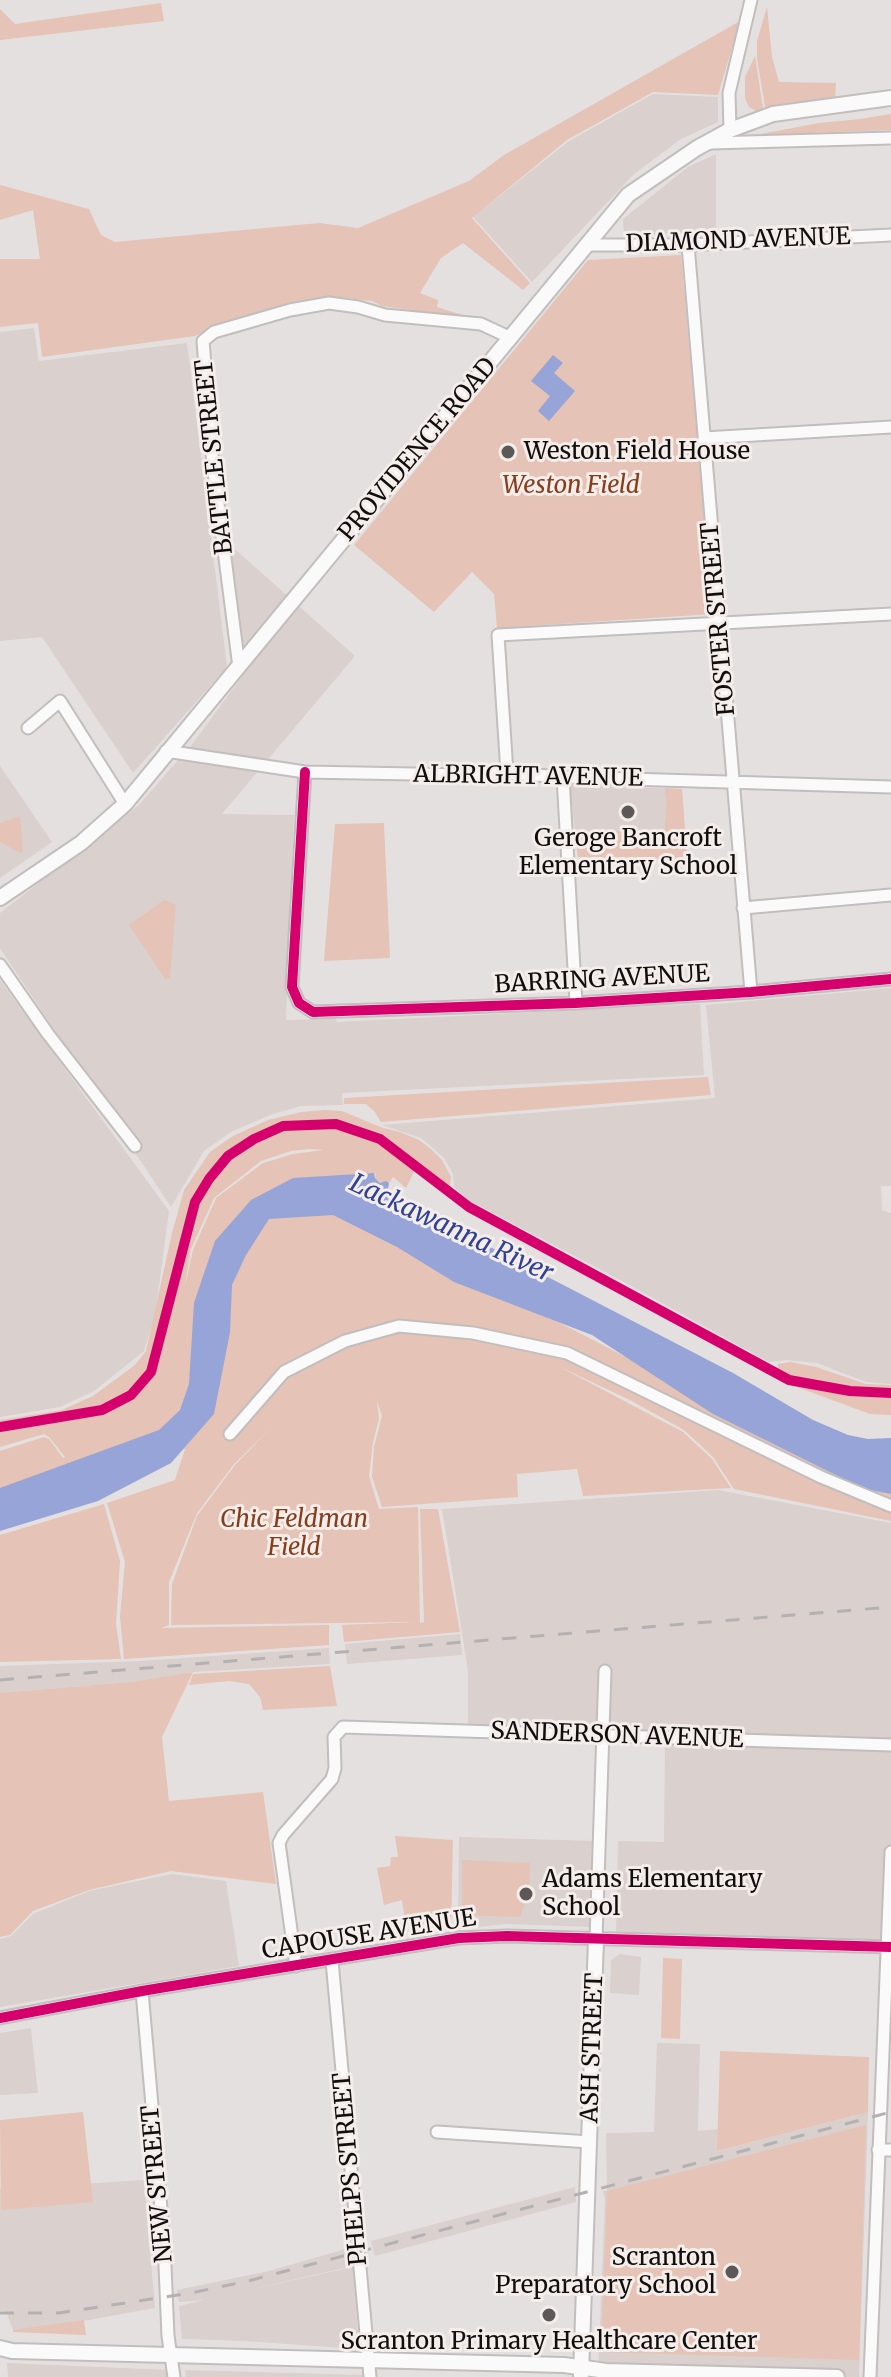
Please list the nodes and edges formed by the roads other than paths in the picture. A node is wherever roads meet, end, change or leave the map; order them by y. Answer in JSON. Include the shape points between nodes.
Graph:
{"nodes":[{"id":1,"x":751,"y":0,"type":"edge"},
{"id":2,"x":891,"y":98,"type":"edge"},
{"id":3,"x":730,"y":130,"type":"junction"},
{"id":4,"x":891,"y":138,"type":"edge"},
{"id":5,"x":706,"y":143,"type":"junction"},
{"id":6,"x":891,"y":235,"type":"edge"},
{"id":7,"x":586,"y":245,"type":"junction"},
{"id":8,"x":688,"y":245,"type":"junction"},
{"id":9,"x":511,"y":338,"type":"junction"},
{"id":10,"x":891,"y":427,"type":"edge"},
{"id":11,"x":704,"y":438,"type":"junction"},
{"id":12,"x":891,"y":614,"type":"edge"},
{"id":13,"x":720,"y":624,"type":"junction"},
{"id":14,"x":239,"y":667,"type":"junction"},
{"id":15,"x":28,"y":728,"type":"dead end"},
{"id":16,"x":166,"y":751,"type":"junction"},
{"id":17,"x":305,"y":772,"type":"junction"},
{"id":18,"x":507,"y":773,"type":"junction"},
{"id":19,"x":563,"y":777,"type":"junction"},
{"id":20,"x":733,"y":781,"type":"junction"},
{"id":21,"x":891,"y":787,"type":"edge"},
{"id":22,"x":125,"y":804,"type":"junction"},
{"id":23,"x":891,"y":895,"type":"edge"},
{"id":24,"x":0,"y":898,"type":"edge"},
{"id":25,"x":743,"y":908,"type":"junction"},
{"id":26,"x":0,"y":965,"type":"edge"},
{"id":27,"x":891,"y":979,"type":"edge"},
{"id":28,"x":751,"y":992,"type":"junction"},
{"id":29,"x":576,"y":1003,"type":"junction"},
{"id":30,"x":135,"y":1146,"type":"dead end"},
{"id":31,"x":230,"y":1434,"type":"dead end"},
{"id":32,"x":891,"y":1506,"type":"edge"},
{"id":33,"x":605,"y":1671,"type":"dead end"},
{"id":34,"x":603,"y":1736,"type":"junction"},
{"id":35,"x":891,"y":1745,"type":"edge"},
{"id":36,"x":891,"y":1852,"type":"edge"},
{"id":37,"x":596,"y":1939,"type":"junction"},
{"id":38,"x":889,"y":1947,"type":"edge"},
{"id":39,"x":332,"y":1961,"type":"junction"},
{"id":40,"x":296,"y":1966,"type":"junction"},
{"id":41,"x":142,"y":1991,"type":"junction"},
{"id":42,"x":0,"y":2018,"type":"edge"},
{"id":43,"x":437,"y":2132,"type":"dead end"},
{"id":44,"x":590,"y":2142,"type":"junction"},
{"id":45,"x":878,"y":2150,"type":"junction"},
{"id":46,"x":891,"y":2150,"type":"edge"},
{"id":47,"x":0,"y":2348,"type":"edge"},
{"id":48,"x":170,"y":2353,"type":"junction"},
{"id":49,"x":368,"y":2361,"type":"junction"},
{"id":50,"x":581,"y":2372,"type":"edge"},
{"id":51,"x":174,"y":2377,"type":"edge"},
{"id":52,"x":370,"y":2377,"type":"edge"},
{"id":53,"x":837,"y":2377,"type":"edge"},
{"id":54,"x":870,"y":2377,"type":"edge"}],
"edges":[{"from":1,"to":3,"type":"street","via":[[729,93]]},
{"from":2,"to":3,"type":"main road","name":"PROVIDENCE ROAD","via":[[773,114]]},
{"from":3,"to":5,"type":"main road","name":"PROVIDENCE ROAD"},
{"from":4,"to":5,"type":"street"},
{"from":5,"to":7,"type":"main road","name":"PROVIDENCE ROAD","via":[[628,195]]},
{"from":6,"to":8,"type":"street","name":"DIAMOND AVENUE"},
{"from":7,"to":8,"type":"street","name":"DIAMOND AVENUE"},
{"from":7,"to":9,"type":"main road","name":"PROVIDENCE ROAD"},
{"from":8,"to":11,"type":"street","name":"FOSTER STREET"},
{"from":9,"to":14,"type":"main road","name":"PROVIDENCE ROAD"},
{"from":9,"to":14,"type":"street","name":"BATTLE STREET","via":[[481,324],[385,315],[329,303],[214,332],[203,341]]},
{"from":10,"to":11,"type":"street"},
{"from":11,"to":13,"type":"street","name":"FOSTER STREET"},
{"from":12,"to":13,"type":"street"},
{"from":13,"to":18,"type":"street","via":[[498,635]]},
{"from":13,"to":20,"type":"street","name":"FOSTER STREET"},
{"from":14,"to":16,"type":"main road","name":"PROVIDENCE ROAD"},
{"from":15,"to":22,"type":"street","via":[[60,701]]},
{"from":16,"to":17,"type":"street","name":"ALBRIGHT AVENUE"},
{"from":16,"to":22,"type":"main road","name":"PROVIDENCE ROAD"},
{"from":17,"to":18,"type":"street","name":"ALBRIGHT AVENUE"},
{"from":17,"to":29,"type":"street","name":"BARRING AVENUE","via":[[292,987],[299,1003],[313,1012]]},
{"from":18,"to":19,"type":"street","name":"ALBRIGHT AVENUE"},
{"from":19,"to":20,"type":"street","name":"ALBRIGHT AVENUE"},
{"from":19,"to":29,"type":"street"},
{"from":20,"to":21,"type":"street","name":"ALBRIGHT AVENUE"},
{"from":20,"to":25,"type":"street","name":"FOSTER STREET"},
{"from":22,"to":24,"type":"main road","name":"PROVIDENCE ROAD","via":[[81,843]]},
{"from":23,"to":25,"type":"street"},
{"from":25,"to":28,"type":"street","name":"FOSTER STREET"},
{"from":26,"to":30,"type":"street"},
{"from":27,"to":28,"type":"street","name":"BARRING AVENUE"},
{"from":28,"to":29,"type":"street","name":"BARRING AVENUE"},
{"from":31,"to":32,"type":"street","via":[[284,1372],[345,1341],[399,1326],[473,1333],[567,1353]]},
{"from":33,"to":34,"type":"street","name":"ASH STREET"},
{"from":34,"to":35,"type":"street","name":"SANDERSON AVENUE"},
{"from":34,"to":37,"type":"street","name":"ASH STREET"},
{"from":34,"to":40,"type":"street","name":"SANDERSON AVENUE","via":[[343,1727],[337,1731],[332,1779],[279,1843]]},
{"from":36,"to":38,"type":"street"},
{"from":37,"to":38,"type":"street","name":"CAPOUSE AVENUE"},
{"from":37,"to":39,"type":"street","name":"CAPOUSE AVENUE","via":[[459,1938]]},
{"from":37,"to":44,"type":"main road","name":"ASH STREET"},
{"from":38,"to":45,"type":"street"},
{"from":39,"to":40,"type":"street","name":"CAPOUSE AVENUE"},
{"from":39,"to":49,"type":"street","name":"PHELPS STREET"},
{"from":40,"to":41,"type":"street","name":"CAPOUSE AVENUE"},
{"from":41,"to":42,"type":"street","name":"CAPOUSE AVENUE"},
{"from":41,"to":48,"type":"street","name":"NEW STREET"},
{"from":43,"to":44,"type":"street"},
{"from":44,"to":50,"type":"main road","name":"ASH STREET"},
{"from":45,"to":46,"type":"street"},
{"from":45,"to":54,"type":"street"},
{"from":47,"to":48,"type":"main road"},
{"from":48,"to":49,"type":"main road"},
{"from":48,"to":51,"type":"street","name":"NEW STREET"},
{"from":49,"to":50,"type":"main road","via":[[564,2365]]},
{"from":49,"to":52,"type":"street","name":"PHELPS STREET"},
{"from":50,"to":53,"type":"main road"}]}
